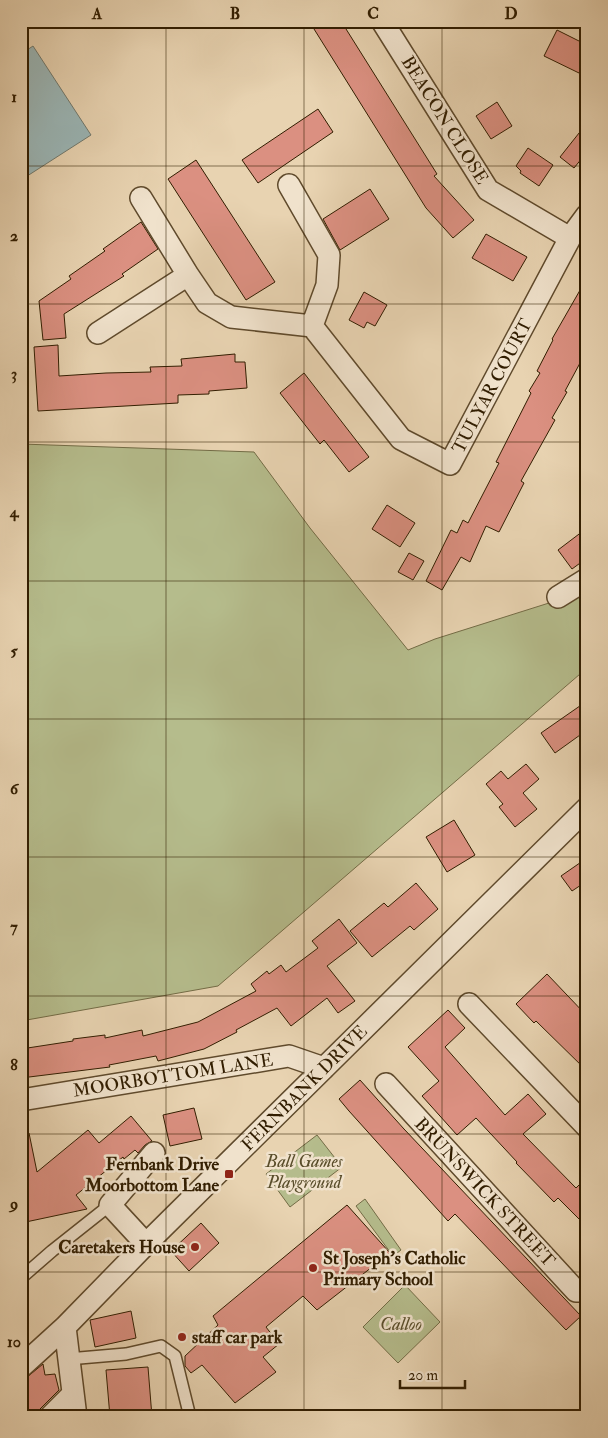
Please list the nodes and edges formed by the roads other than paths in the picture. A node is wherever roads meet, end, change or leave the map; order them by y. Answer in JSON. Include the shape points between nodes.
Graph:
{"nodes":[{"id":1,"x":382,"y":21,"type":"edge"},
{"id":2,"x":288,"y":185,"type":"dead end"},
{"id":3,"x":141,"y":198,"type":"dead end"},
{"id":4,"x":587,"y":215,"type":"edge"},
{"id":5,"x":570,"y":238,"type":"junction"},
{"id":6,"x":188,"y":275,"type":"junction"},
{"id":7,"x":312,"y":326,"type":"junction"},
{"id":8,"x":98,"y":334,"type":"dead end"},
{"id":9,"x":587,"y":579,"type":"edge"},
{"id":10,"x":558,"y":597,"type":"dead end"},
{"id":11,"x":587,"y":808,"type":"edge"},
{"id":12,"x":469,"y":1004,"type":"dead end"},
{"id":13,"x":324,"y":1068,"type":"junction"},
{"id":14,"x":386,"y":1084,"type":"dead end"},
{"id":15,"x":21,"y":1100,"type":"edge"},
{"id":16,"x":587,"y":1127,"type":"edge"},
{"id":17,"x":154,"y":1153,"type":"dead end"},
{"id":18,"x":110,"y":1205,"type":"junction"},
{"id":19,"x":146,"y":1244,"type":"junction"},
{"id":20,"x":21,"y":1278,"type":"edge"},
{"id":21,"x":587,"y":1291,"type":"edge"},
{"id":22,"x":65,"y":1327,"type":"junction"},
{"id":23,"x":68,"y":1359,"type":"junction"},
{"id":24,"x":21,"y":1367,"type":"edge"},
{"id":25,"x":72,"y":1395,"type":"junction"},
{"id":26,"x":50,"y":1417,"type":"edge"},
{"id":27,"x":76,"y":1417,"type":"edge"},
{"id":28,"x":190,"y":1417,"type":"edge"}],
"edges":[{"from":1,"to":5,"type":"street","name":"BEACON CLOSE","via":[[488,190]]},
{"from":2,"to":7,"type":"street","via":[[329,255],[327,285]]},
{"from":3,"to":6,"type":"street"},
{"from":4,"to":5,"type":"street"},
{"from":5,"to":7,"type":"street","name":"TULYAR COURT","via":[[450,464],[400,439]]},
{"from":6,"to":7,"type":"street","via":[[207,303],[231,317]]},
{"from":6,"to":8,"type":"street"},
{"from":9,"to":10,"type":"street"},
{"from":11,"to":13,"type":"street","name":"FERNBANK DRIVE"},
{"from":12,"to":16,"type":"street"},
{"from":13,"to":15,"type":"street","name":"MOORBOTTOM LANE","via":[[289,1056]]},
{"from":13,"to":19,"type":"street","name":"FERNBANK DRIVE"},
{"from":14,"to":21,"type":"street","name":"BRUNSWICK STREET","via":[[576,1291]]},
{"from":17,"to":18,"type":"street"},
{"from":18,"to":19,"type":"street"},
{"from":18,"to":20,"type":"lane"},
{"from":19,"to":22,"type":"street","name":"FERNBANK DRIVE"},
{"from":22,"to":23,"type":"street"},
{"from":22,"to":24,"type":"street","name":"FERNBANK DRIVE"},
{"from":23,"to":25,"type":"street"},
{"from":23,"to":28,"type":"lane","via":[[126,1354],[161,1346],[175,1356]]},
{"from":25,"to":26,"type":"street"},
{"from":25,"to":27,"type":"street"}]}
